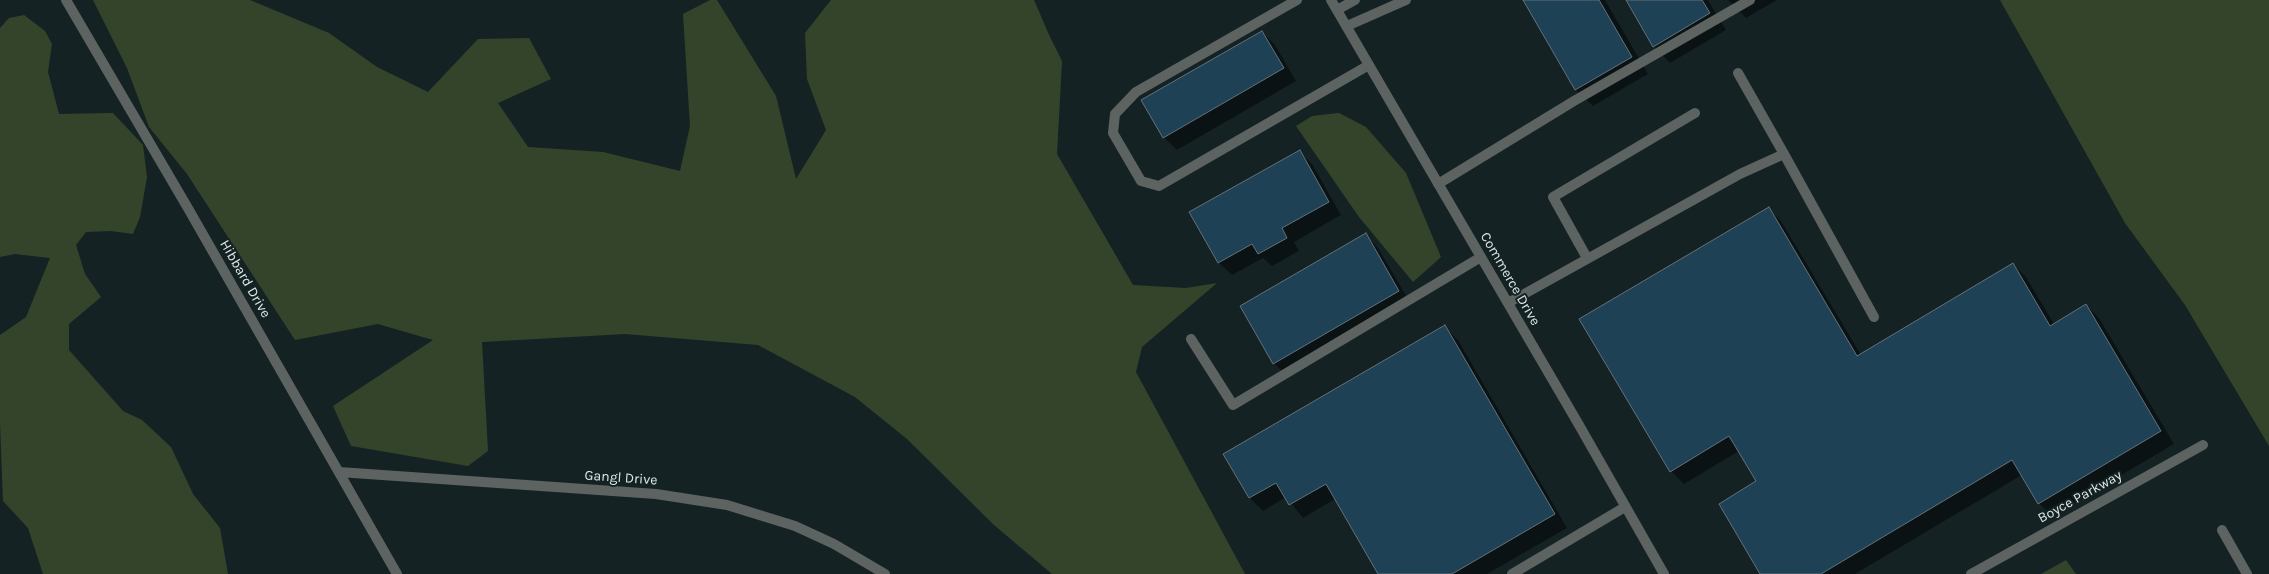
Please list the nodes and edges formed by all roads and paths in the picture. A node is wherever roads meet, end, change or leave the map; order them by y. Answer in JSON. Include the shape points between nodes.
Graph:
{"nodes":[{"id":1,"x":66,"y":0,"type":"edge"},
{"id":2,"x":1297,"y":0,"type":"edge"},
{"id":3,"x":1332,"y":0,"type":"edge"},
{"id":4,"x":1355,"y":0,"type":"edge"},
{"id":5,"x":1406,"y":0,"type":"edge"},
{"id":6,"x":1750,"y":0,"type":"edge"},
{"id":7,"x":1337,"y":10,"type":"junction"},
{"id":8,"x":1346,"y":26,"type":"junction"},
{"id":9,"x":1369,"y":65,"type":"junction"},
{"id":10,"x":1738,"y":73,"type":"dead end"},
{"id":11,"x":1695,"y":113,"type":"dead end"},
{"id":12,"x":1784,"y":154,"type":"junction"},
{"id":13,"x":1438,"y":184,"type":"junction"},
{"id":14,"x":1481,"y":257,"type":"junction"},
{"id":15,"x":1587,"y":258,"type":"junction"},
{"id":16,"x":1508,"y":302,"type":"junction"},
{"id":17,"x":1874,"y":317,"type":"dead end"},
{"id":18,"x":1191,"y":339,"type":"dead end"},
{"id":19,"x":2203,"y":445,"type":"dead end"},
{"id":20,"x":339,"y":472,"type":"junction"},
{"id":21,"x":1625,"y":507,"type":"junction"},
{"id":22,"x":2222,"y":530,"type":"dead end"},
{"id":23,"x":397,"y":574,"type":"edge"},
{"id":24,"x":885,"y":574,"type":"edge"},
{"id":25,"x":1512,"y":574,"type":"edge"},
{"id":26,"x":1664,"y":574,"type":"edge"},
{"id":27,"x":1971,"y":574,"type":"edge"},
{"id":28,"x":2247,"y":574,"type":"edge"}],
"edges":[{"from":1,"to":20,"type":"street","name":"Hibbard Drive","via":[[190,210]]},
{"from":2,"to":9,"type":"street","via":[[1136,92],[1115,114],[1113,133],[1141,181],[1159,186]]},
{"from":3,"to":7,"type":"street","name":"Commerce Drive"},
{"from":4,"to":7,"type":"street"},
{"from":5,"to":8,"type":"street"},
{"from":6,"to":13,"type":"street","via":[[1574,101]]},
{"from":7,"to":8,"type":"street","name":"Commerce Drive"},
{"from":8,"to":9,"type":"street","name":"Commerce Drive"},
{"from":9,"to":13,"type":"street","name":"Commerce Drive"},
{"from":10,"to":12,"type":"street"},
{"from":11,"to":15,"type":"street","via":[[1553,197]]},
{"from":12,"to":15,"type":"street","via":[[1740,174]]},
{"from":12,"to":17,"type":"street"},
{"from":13,"to":14,"type":"street","name":"Commerce Drive"},
{"from":14,"to":16,"type":"street","name":"Commerce Drive"},
{"from":14,"to":18,"type":"street","via":[[1233,405]]},
{"from":15,"to":16,"type":"street"},
{"from":16,"to":21,"type":"street","name":"Commerce Drive"},
{"from":19,"to":27,"type":"street","name":"Boyce Parkway"},
{"from":20,"to":23,"type":"street","name":"Hibbard Drive"},
{"from":20,"to":24,"type":"street","name":"Gangl Drive","via":[[656,494],[727,505],[795,526],[834,544]]},
{"from":21,"to":25,"type":"street"},
{"from":21,"to":26,"type":"street","name":"Commerce Drive"},
{"from":22,"to":28,"type":"street"}]}
